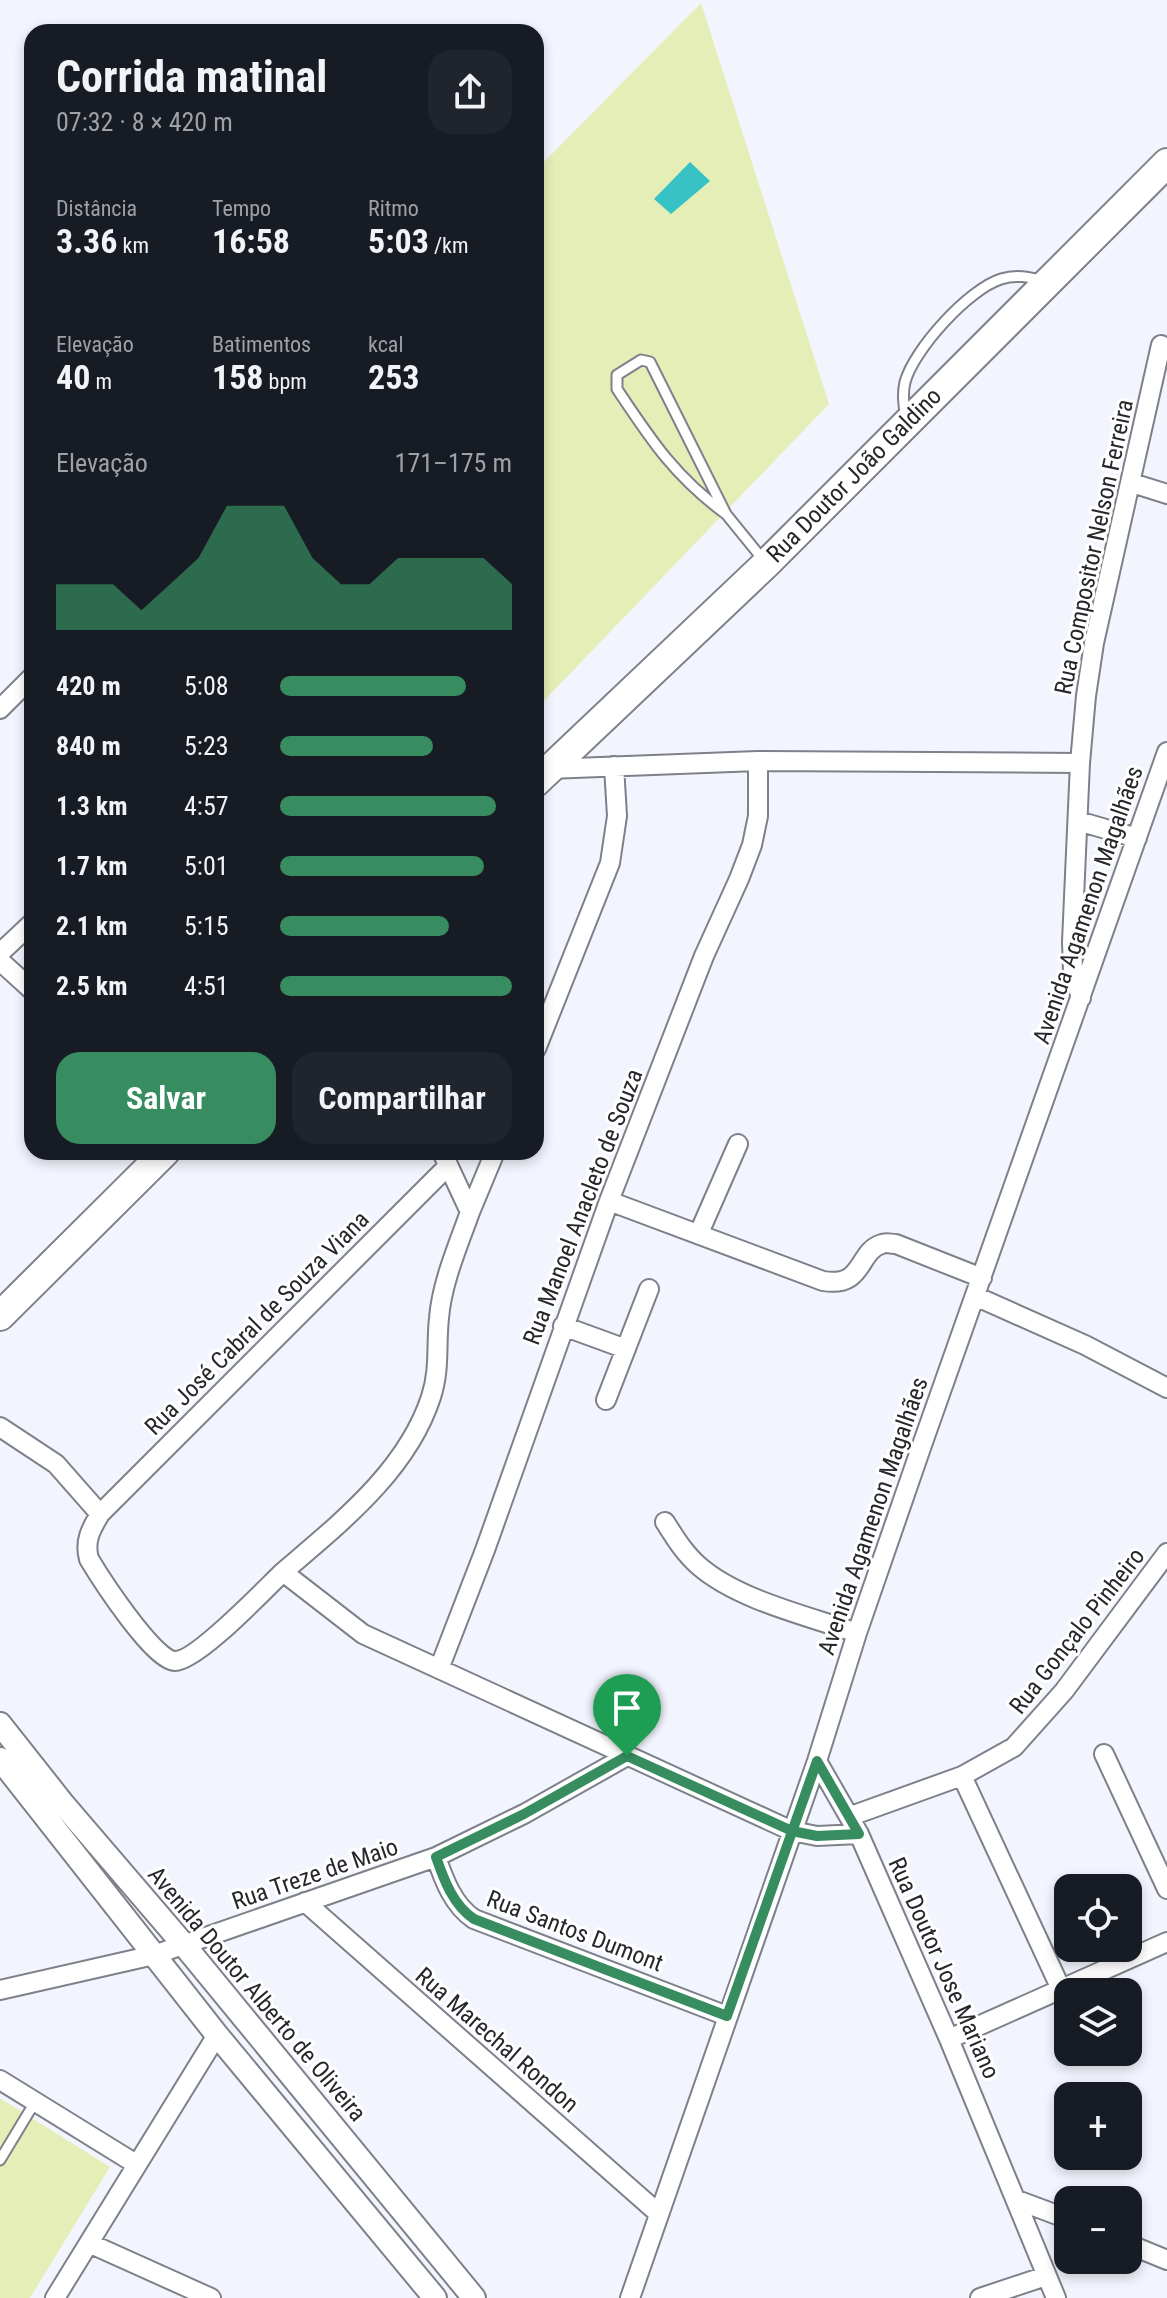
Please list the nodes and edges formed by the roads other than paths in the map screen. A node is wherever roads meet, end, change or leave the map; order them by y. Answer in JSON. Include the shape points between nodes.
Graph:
{"nodes":[{"id":1,"x":1167,"y":163,"type":"edge"},
{"id":2,"x":1047,"y":281,"type":"junction"},
{"id":3,"x":1161,"y":345,"type":"dead end"},
{"id":4,"x":907,"y":422,"type":"junction"},
{"id":5,"x":1132,"y":483,"type":"junction"},
{"id":6,"x":1167,"y":494,"type":"edge"},
{"id":7,"x":726,"y":514,"type":"junction"},
{"id":8,"x":766,"y":564,"type":"junction"},
{"id":9,"x":24,"y":685,"type":"edge"},
{"id":10,"x":0,"y":709,"type":"edge"},
{"id":11,"x":1167,"y":752,"type":"edge"},
{"id":12,"x":758,"y":761,"type":"junction"},
{"id":13,"x":1080,"y":763,"type":"junction"},
{"id":14,"x":614,"y":766,"type":"junction"},
{"id":15,"x":544,"y":774,"type":"edge"},
{"id":16,"x":544,"y":776,"type":"edge"},
{"id":17,"x":1078,"y":821,"type":"junction"},
{"id":18,"x":1137,"y":838,"type":"junction"},
{"id":19,"x":24,"y":930,"type":"edge"},
{"id":20,"x":0,"y":953,"type":"edge"},
{"id":21,"x":0,"y":961,"type":"edge"},
{"id":22,"x":24,"y":983,"type":"edge"},
{"id":23,"x":1081,"y":998,"type":"junction"},
{"id":24,"x":544,"y":1029,"type":"edge"},
{"id":25,"x":738,"y":1144,"type":"dead end"},
{"id":26,"x":157,"y":1160,"type":"edge"},
{"id":27,"x":444,"y":1160,"type":"edge"},
{"id":28,"x":445,"y":1160,"type":"edge"},
{"id":29,"x":492,"y":1160,"type":"edge"},
{"id":30,"x":609,"y":1201,"type":"junction"},
{"id":31,"x":470,"y":1212,"type":"junction"},
{"id":32,"x":699,"y":1233,"type":"junction"},
{"id":33,"x":979,"y":1287,"type":"junction"},
{"id":34,"x":649,"y":1289,"type":"dead end"},
{"id":35,"x":0,"y":1316,"type":"edge"},
{"id":36,"x":563,"y":1326,"type":"junction"},
{"id":37,"x":626,"y":1349,"type":"junction"},
{"id":38,"x":1167,"y":1388,"type":"edge"},
{"id":39,"x":606,"y":1400,"type":"dead end"},
{"id":40,"x":0,"y":1427,"type":"edge"},
{"id":41,"x":100,"y":1514,"type":"junction"},
{"id":42,"x":665,"y":1522,"type":"dead end"},
{"id":43,"x":1167,"y":1553,"type":"edge"},
{"id":44,"x":283,"y":1572,"type":"junction"},
{"id":45,"x":857,"y":1633,"type":"junction"},
{"id":46,"x":439,"y":1669,"type":"junction"},
{"id":47,"x":0,"y":1724,"type":"edge"},
{"id":48,"x":1104,"y":1754,"type":"dead end"},
{"id":49,"x":627,"y":1756,"type":"junction"},
{"id":50,"x":0,"y":1759,"type":"edge"},
{"id":51,"x":817,"y":1761,"type":"junction"},
{"id":52,"x":962,"y":1776,"type":"junction"},
{"id":53,"x":55,"y":1812,"type":"junction"},
{"id":54,"x":851,"y":1816,"type":"junction"},
{"id":55,"x":792,"y":1831,"type":"junction"},
{"id":56,"x":859,"y":1834,"type":"junction"},
{"id":57,"x":436,"y":1857,"type":"junction"},
{"id":58,"x":1167,"y":1889,"type":"edge"},
{"id":59,"x":305,"y":1902,"type":"junction"},
{"id":60,"x":1167,"y":1942,"type":"edge"},
{"id":61,"x":184,"y":1945,"type":"junction"},
{"id":62,"x":154,"y":1955,"type":"junction"},
{"id":63,"x":1056,"y":1978,"type":"edge"},
{"id":64,"x":1086,"y":1978,"type":"edge"},
{"id":65,"x":0,"y":1990,"type":"edge"},
{"id":66,"x":1054,"y":1992,"type":"edge"},
{"id":67,"x":727,"y":2016,"type":"junction"},
{"id":68,"x":217,"y":2035,"type":"junction"},
{"id":69,"x":949,"y":2039,"type":"junction"},
{"id":70,"x":0,"y":2080,"type":"edge"},
{"id":71,"x":35,"y":2102,"type":"junction"},
{"id":72,"x":0,"y":2160,"type":"edge"},
{"id":73,"x":136,"y":2164,"type":"junction"},
{"id":74,"x":1017,"y":2200,"type":"junction"},
{"id":75,"x":658,"y":2213,"type":"junction"},
{"id":76,"x":1054,"y":2214,"type":"edge"},
{"id":77,"x":91,"y":2244,"type":"junction"},
{"id":78,"x":1142,"y":2250,"type":"edge"},
{"id":79,"x":1167,"y":2260,"type":"edge"},
{"id":80,"x":1046,"y":2276,"type":"junction"},
{"id":81,"x":55,"y":2298,"type":"edge"},
{"id":82,"x":211,"y":2298,"type":"edge"},
{"id":83,"x":435,"y":2298,"type":"edge"},
{"id":84,"x":474,"y":2298,"type":"edge"},
{"id":85,"x":630,"y":2298,"type":"edge"},
{"id":86,"x":980,"y":2298,"type":"edge"},
{"id":87,"x":1056,"y":2298,"type":"edge"}],
"edges":[{"from":1,"to":2,"type":"main road","name":"Rua Doutor João Galdino"},
{"from":2,"to":4,"type":"main road","name":"Rua Doutor João Galdino"},
{"from":2,"to":4,"type":"lane","via":[[1023,275],[984,285],[954,314],[912,363],[902,397]]},
{"from":3,"to":5,"type":"street","name":"Rua Compositor Nelson Ferreira"},
{"from":4,"to":8,"type":"main road","name":"Rua Doutor João Galdino"},
{"from":5,"to":6,"type":"street"},
{"from":5,"to":13,"type":"street","name":"Rua Compositor Nelson Ferreira","via":[[1094,643]]},
{"from":7,"to":7,"type":"lane","via":[[650,362],[641,360],[617,375],[617,389],[665,460]]},
{"from":7,"to":8,"type":"lane"},
{"from":8,"to":15,"type":"main road","name":"Rua Doutor João Galdino"},
{"from":9,"to":10,"type":"street"},
{"from":11,"to":18,"type":"street","name":"Avenida Agamenon Magalhães"},
{"from":12,"to":13,"type":"street"},
{"from":12,"to":14,"type":"street"},
{"from":12,"to":30,"type":"street","name":"Rua Manoel Anacleto de Souza","via":[[752,845]]},
{"from":13,"to":17,"type":"street","name":"Rua Compositor Nelson Ferreira"},
{"from":14,"to":16,"type":"street"},
{"from":14,"to":24,"type":"street","via":[[617,816],[610,863]]},
{"from":17,"to":18,"type":"street"},
{"from":17,"to":23,"type":"street","name":"Rua Compositor Nelson Ferreira","via":[[1072,942]]},
{"from":18,"to":23,"type":"street","name":"Avenida Agamenon Magalhães"},
{"from":19,"to":20,"type":"street"},
{"from":21,"to":22,"type":"street"},
{"from":23,"to":33,"type":"street","name":"Avenida Agamenon Magalhães"},
{"from":25,"to":32,"type":"street"},
{"from":26,"to":35,"type":"main road"},
{"from":27,"to":41,"type":"street","name":"Rua José Cabral de Souza Viana"},
{"from":28,"to":31,"type":"street"},
{"from":29,"to":31,"type":"street"},
{"from":30,"to":32,"type":"street"},
{"from":30,"to":36,"type":"street","name":"Rua Manoel Anacleto de Souza"},
{"from":31,"to":44,"type":"street","via":[[441,1306],[436,1378],[420,1423],[391,1469],[344,1520]]},
{"from":32,"to":33,"type":"street","via":[[835,1283],[852,1277],[875,1248],[896,1244]]},
{"from":33,"to":38,"type":"street"},
{"from":33,"to":45,"type":"street","name":"Avenida Agamenon Magalhães"},
{"from":34,"to":37,"type":"street"},
{"from":36,"to":37,"type":"street"},
{"from":36,"to":46,"type":"street","name":"Rua Manoel Anacleto de Souza"},
{"from":37,"to":39,"type":"street"},
{"from":40,"to":41,"type":"street","via":[[56,1464]]},
{"from":41,"to":44,"type":"street","via":[[88,1537],[89,1559],[167,1660],[196,1654]]},
{"from":42,"to":45,"type":"street","via":[[698,1566],[721,1582]]},
{"from":43,"to":52,"type":"street","name":"Rua Gonçalo Pinheiro","via":[[1033,1728],[1014,1747]]},
{"from":44,"to":46,"type":"street","via":[[363,1634]]},
{"from":45,"to":51,"type":"street","name":"Avenida Agamenon Magalhães"},
{"from":46,"to":49,"type":"street"},
{"from":47,"to":53,"type":"street","name":"Avenida Doutor Alberto de Oliveira"},
{"from":48,"to":58,"type":"street"},
{"from":49,"to":55,"type":"street"},
{"from":49,"to":57,"type":"street","name":"Rua Treze de Maio"},
{"from":50,"to":53,"type":"street","name":"Avenida Doutor Alberto de Oliveira"},
{"from":51,"to":54,"type":"street","name":"Rua Doutor Jose Mariano"},
{"from":51,"to":55,"type":"street","name":"Avenida Agamenon Magalhães"},
{"from":52,"to":54,"type":"street","name":"Rua Gonçalo Pinheiro"},
{"from":52,"to":63,"type":"street"},
{"from":53,"to":61,"type":"street","name":"Avenida Doutor Alberto de Oliveira"},
{"from":53,"to":62,"type":"street","name":"Avenida Doutor Alberto de Oliveira"},
{"from":54,"to":56,"type":"street","name":"Rua Doutor Jose Mariano"},
{"from":55,"to":56,"type":"street"},
{"from":55,"to":67,"type":"street","name":"Avenida Agamenon Magalhães"},
{"from":56,"to":69,"type":"street","name":"Rua Doutor Jose Mariano"},
{"from":57,"to":59,"type":"street","name":"Rua Treze de Maio"},
{"from":57,"to":67,"type":"street","name":"Rua Santos Dumont","via":[[455,1900],[474,1919]]},
{"from":59,"to":61,"type":"street","name":"Rua Treze de Maio"},
{"from":59,"to":75,"type":"street","name":"Rua Marechal Rondon"},
{"from":60,"to":64,"type":"street"},
{"from":61,"to":62,"type":"street","name":"Rua Treze de Maio"},
{"from":61,"to":84,"type":"street","name":"Avenida Doutor Alberto de Oliveira"},
{"from":62,"to":65,"type":"street","name":"Rua Treze de Maio"},
{"from":62,"to":68,"type":"street","name":"Avenida Doutor Alberto de Oliveira"},
{"from":66,"to":69,"type":"street"},
{"from":67,"to":75,"type":"street","name":"Avenida Agamenon Magalhães"},
{"from":68,"to":73,"type":"street"},
{"from":68,"to":83,"type":"street","name":"Avenida Doutor Alberto de Oliveira"},
{"from":69,"to":74,"type":"street","name":"Rua Doutor Jose Mariano"},
{"from":70,"to":71,"type":"street"},
{"from":71,"to":72,"type":"lane"},
{"from":71,"to":73,"type":"street"},
{"from":73,"to":77,"type":"street"},
{"from":74,"to":76,"type":"street"},
{"from":74,"to":80,"type":"street","name":"Rua Doutor Jose Mariano"},
{"from":75,"to":85,"type":"street","name":"Avenida Agamenon Magalhães"},
{"from":77,"to":81,"type":"street"},
{"from":77,"to":82,"type":"street"},
{"from":78,"to":79,"type":"street"},
{"from":80,"to":86,"type":"street"},
{"from":80,"to":87,"type":"street","name":"Rua Doutor Jose Mariano"}]}
